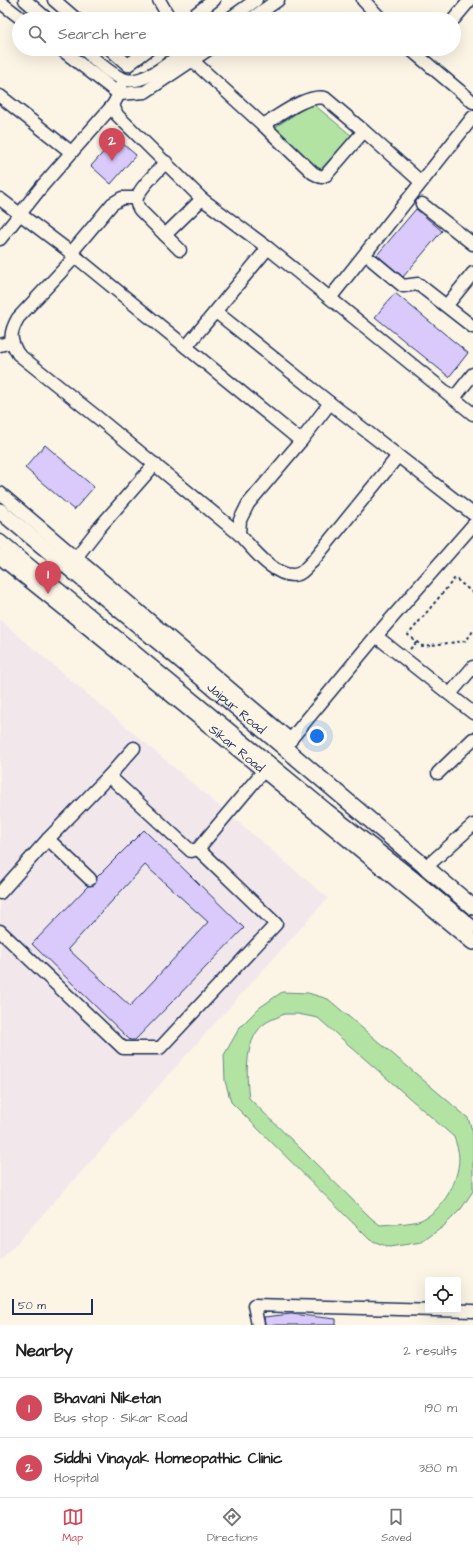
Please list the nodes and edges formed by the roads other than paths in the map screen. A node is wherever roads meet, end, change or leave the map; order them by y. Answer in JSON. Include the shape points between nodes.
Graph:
{"nodes":[{"id":1,"x":24,"y":0,"type":"edge"},
{"id":2,"x":54,"y":0,"type":"edge"},
{"id":3,"x":159,"y":0,"type":"edge"},
{"id":4,"x":214,"y":0,"type":"edge"},
{"id":5,"x":256,"y":0,"type":"edge"},
{"id":6,"x":278,"y":0,"type":"edge"},
{"id":7,"x":363,"y":0,"type":"edge"},
{"id":8,"x":470,"y":0,"type":"edge"},
{"id":9,"x":1,"y":4,"type":"edge"},
{"id":10,"x":12,"y":12,"type":"edge"},
{"id":11,"x":39,"y":12,"type":"edge"},
{"id":12,"x":68,"y":12,"type":"edge"},
{"id":13,"x":166,"y":12,"type":"edge"},
{"id":14,"x":198,"y":12,"type":"edge"},
{"id":15,"x":239,"y":12,"type":"edge"},
{"id":16,"x":261,"y":12,"type":"edge"},
{"id":17,"x":374,"y":12,"type":"edge"},
{"id":18,"x":460,"y":12,"type":"edge"},
{"id":19,"x":70,"y":56,"type":"edge"},
{"id":20,"x":92,"y":56,"type":"edge"},
{"id":21,"x":118,"y":56,"type":"edge"},
{"id":22,"x":140,"y":56,"type":"edge"},
{"id":23,"x":177,"y":56,"type":"edge"},
{"id":24,"x":200,"y":56,"type":"edge"},
{"id":25,"x":425,"y":56,"type":"edge"},
{"id":26,"x":193,"y":61,"type":"junction"},
{"id":27,"x":123,"y":79,"type":"junction"},
{"id":28,"x":119,"y":94,"type":"junction"},
{"id":29,"x":0,"y":96,"type":"edge"},
{"id":30,"x":473,"y":102,"type":"edge"},
{"id":31,"x":113,"y":105,"type":"junction"},
{"id":32,"x":473,"y":117,"type":"edge"},
{"id":33,"x":263,"y":126,"type":"junction"},
{"id":34,"x":364,"y":131,"type":"junction"},
{"id":35,"x":72,"y":152,"type":"junction"},
{"id":36,"x":166,"y":162,"type":"junction"},
{"id":37,"x":421,"y":182,"type":"junction"},
{"id":38,"x":136,"y":198,"type":"junction"},
{"id":39,"x":0,"y":199,"type":"edge"},
{"id":40,"x":202,"y":199,"type":"junction"},
{"id":41,"x":422,"y":204,"type":"dead end"},
{"id":42,"x":20,"y":214,"type":"junction"},
{"id":43,"x":165,"y":235,"type":"junction"},
{"id":44,"x":0,"y":240,"type":"edge"},
{"id":45,"x":473,"y":244,"type":"edge"},
{"id":46,"x":268,"y":248,"type":"junction"},
{"id":47,"x":180,"y":250,"type":"dead end"},
{"id":48,"x":73,"y":255,"type":"junction"},
{"id":49,"x":373,"y":260,"type":"dead end"},
{"id":50,"x":473,"y":273,"type":"edge"},
{"id":51,"x":330,"y":298,"type":"junction"},
{"id":52,"x":447,"y":305,"type":"junction"},
{"id":53,"x":216,"y":312,"type":"junction"},
{"id":54,"x":473,"y":327,"type":"edge"},
{"id":55,"x":12,"y":342,"type":"junction"},
{"id":56,"x":0,"y":345,"type":"edge"},
{"id":57,"x":186,"y":347,"type":"junction"},
{"id":58,"x":473,"y":374,"type":"edge"},
{"id":59,"x":454,"y":398,"type":"junction"},
{"id":60,"x":330,"y":403,"type":"junction"},
{"id":61,"x":473,"y":414,"type":"edge"},
{"id":62,"x":301,"y":441,"type":"junction"},
{"id":63,"x":398,"y":456,"type":"junction"},
{"id":64,"x":155,"y":464,"type":"junction"},
{"id":65,"x":0,"y":493,"type":"edge"},
{"id":66,"x":0,"y":511,"type":"edge"},
{"id":67,"x":473,"y":514,"type":"edge"},
{"id":68,"x":473,"y":525,"type":"edge"},
{"id":69,"x":239,"y":534,"type":"junction"},
{"id":70,"x":0,"y":541,"type":"edge"},
{"id":71,"x":0,"y":556,"type":"edge"},
{"id":72,"x":72,"y":562,"type":"junction"},
{"id":73,"x":376,"y":636,"type":"junction"},
{"id":74,"x":473,"y":667,"type":"edge"},
{"id":75,"x":450,"y":694,"type":"junction"},
{"id":76,"x":473,"y":713,"type":"edge"},
{"id":77,"x":473,"y":740,"type":"edge"},
{"id":78,"x":288,"y":744,"type":"junction"},
{"id":79,"x":134,"y":748,"type":"dead end"},
{"id":80,"x":265,"y":770,"type":"junction"},
{"id":81,"x":438,"y":773,"type":"dead end"},
{"id":82,"x":109,"y":776,"type":"junction"},
{"id":83,"x":473,"y":825,"type":"edge"},
{"id":84,"x":48,"y":839,"type":"junction"},
{"id":85,"x":198,"y":849,"type":"junction"},
{"id":86,"x":425,"y":868,"type":"junction"},
{"id":87,"x":90,"y":879,"type":"dead end"},
{"id":88,"x":0,"y":893,"type":"edge"},
{"id":89,"x":473,"y":907,"type":"edge"},
{"id":90,"x":473,"y":927,"type":"edge"},
{"id":91,"x":0,"y":931,"type":"edge"},
{"id":92,"x":473,"y":942,"type":"edge"},
{"id":93,"x":473,"y":1311,"type":"edge"},
{"id":94,"x":258,"y":1325,"type":"edge"}],
"edges":[{"from":1,"to":11,"type":"street"},
{"from":2,"to":12,"type":"street"},
{"from":3,"to":13,"type":"street"},
{"from":4,"to":14,"type":"street"},
{"from":5,"to":15,"type":"street"},
{"from":6,"to":16,"type":"street"},
{"from":7,"to":17,"type":"street"},
{"from":8,"to":18,"type":"street"},
{"from":9,"to":10,"type":"street"},
{"from":19,"to":28,"type":"street"},
{"from":20,"to":27,"type":"street"},
{"from":21,"to":22,"type":"street","via":[[128,65]]},
{"from":23,"to":27,"type":"street","via":[[140,80]]},
{"from":24,"to":26,"type":"street"},
{"from":25,"to":30,"type":"street"},
{"from":26,"to":28,"type":"street","via":[[145,92]]},
{"from":26,"to":33,"type":"street"},
{"from":27,"to":28,"type":"street"},
{"from":28,"to":31,"type":"street"},
{"from":29,"to":35,"type":"street"},
{"from":31,"to":35,"type":"street"},
{"from":31,"to":36,"type":"street","via":[[117,115]]},
{"from":32,"to":37,"type":"street"},
{"from":33,"to":34,"type":"street","via":[[308,99],[317,97],[325,98]]},
{"from":33,"to":34,"type":"street","via":[[313,173],[321,177],[326,176]]},
{"from":34,"to":37,"type":"street"},
{"from":35,"to":42,"type":"street"},
{"from":36,"to":38,"type":"street"},
{"from":36,"to":40,"type":"street"},
{"from":37,"to":51,"type":"street"},
{"from":38,"to":43,"type":"street","via":[[140,210]]},
{"from":38,"to":48,"type":"street","via":[[122,198],[112,204]]},
{"from":39,"to":42,"type":"street"},
{"from":40,"to":43,"type":"street"},
{"from":40,"to":46,"type":"street"},
{"from":41,"to":45,"type":"street"},
{"from":42,"to":44,"type":"street"},
{"from":42,"to":48,"type":"street"},
{"from":43,"to":47,"type":"street"},
{"from":46,"to":51,"type":"street"},
{"from":46,"to":53,"type":"street"},
{"from":48,"to":55,"type":"street","via":[[18,318],[12,328]]},
{"from":48,"to":57,"type":"street"},
{"from":49,"to":52,"type":"street","via":[[403,286],[418,284]]},
{"from":50,"to":52,"type":"street"},
{"from":51,"to":59,"type":"street"},
{"from":52,"to":54,"type":"street"},
{"from":53,"to":57,"type":"street"},
{"from":53,"to":60,"type":"street"},
{"from":55,"to":56,"type":"street"},
{"from":55,"to":64,"type":"street","via":[[18,354]]},
{"from":57,"to":62,"type":"street"},
{"from":58,"to":59,"type":"street"},
{"from":59,"to":61,"type":"street"},
{"from":60,"to":62,"type":"street"},
{"from":60,"to":63,"type":"street"},
{"from":62,"to":69,"type":"street","via":[[248,504],[240,520]]},
{"from":63,"to":67,"type":"street"},
{"from":63,"to":69,"type":"street","via":[[312,562],[299,574],[288,575],[277,571]]},
{"from":64,"to":69,"type":"street"},
{"from":64,"to":72,"type":"street"},
{"from":65,"to":72,"type":"street"},
{"from":66,"to":72,"type":"main road","name":"Jaipur Road"},
{"from":68,"to":73,"type":"street"},
{"from":70,"to":90,"type":"street","via":[[303,791]]},
{"from":71,"to":80,"type":"main road","name":"Sikar Road"},
{"from":72,"to":78,"type":"main road","name":"Jaipur Road","via":[[178,658]]},
{"from":73,"to":75,"type":"street"},
{"from":73,"to":78,"type":"street"},
{"from":74,"to":75,"type":"street"},
{"from":75,"to":76,"type":"street"},
{"from":77,"to":81,"type":"street"},
{"from":78,"to":86,"type":"main road","name":"Jaipur Road"},
{"from":79,"to":82,"type":"street"},
{"from":80,"to":85,"type":"street"},
{"from":80,"to":92,"type":"main road","name":"Sikar Road"},
{"from":82,"to":84,"type":"street"},
{"from":82,"to":85,"type":"street","via":[[191,851]]},
{"from":83,"to":86,"type":"street"},
{"from":84,"to":87,"type":"street"},
{"from":84,"to":88,"type":"street"},
{"from":85,"to":91,"type":"street","via":[[276,924],[160,1048],[123,1048]]},
{"from":86,"to":89,"type":"main road","name":"Jaipur Road"},
{"from":93,"to":94,"type":"street","via":[[254,1305]]}]}
